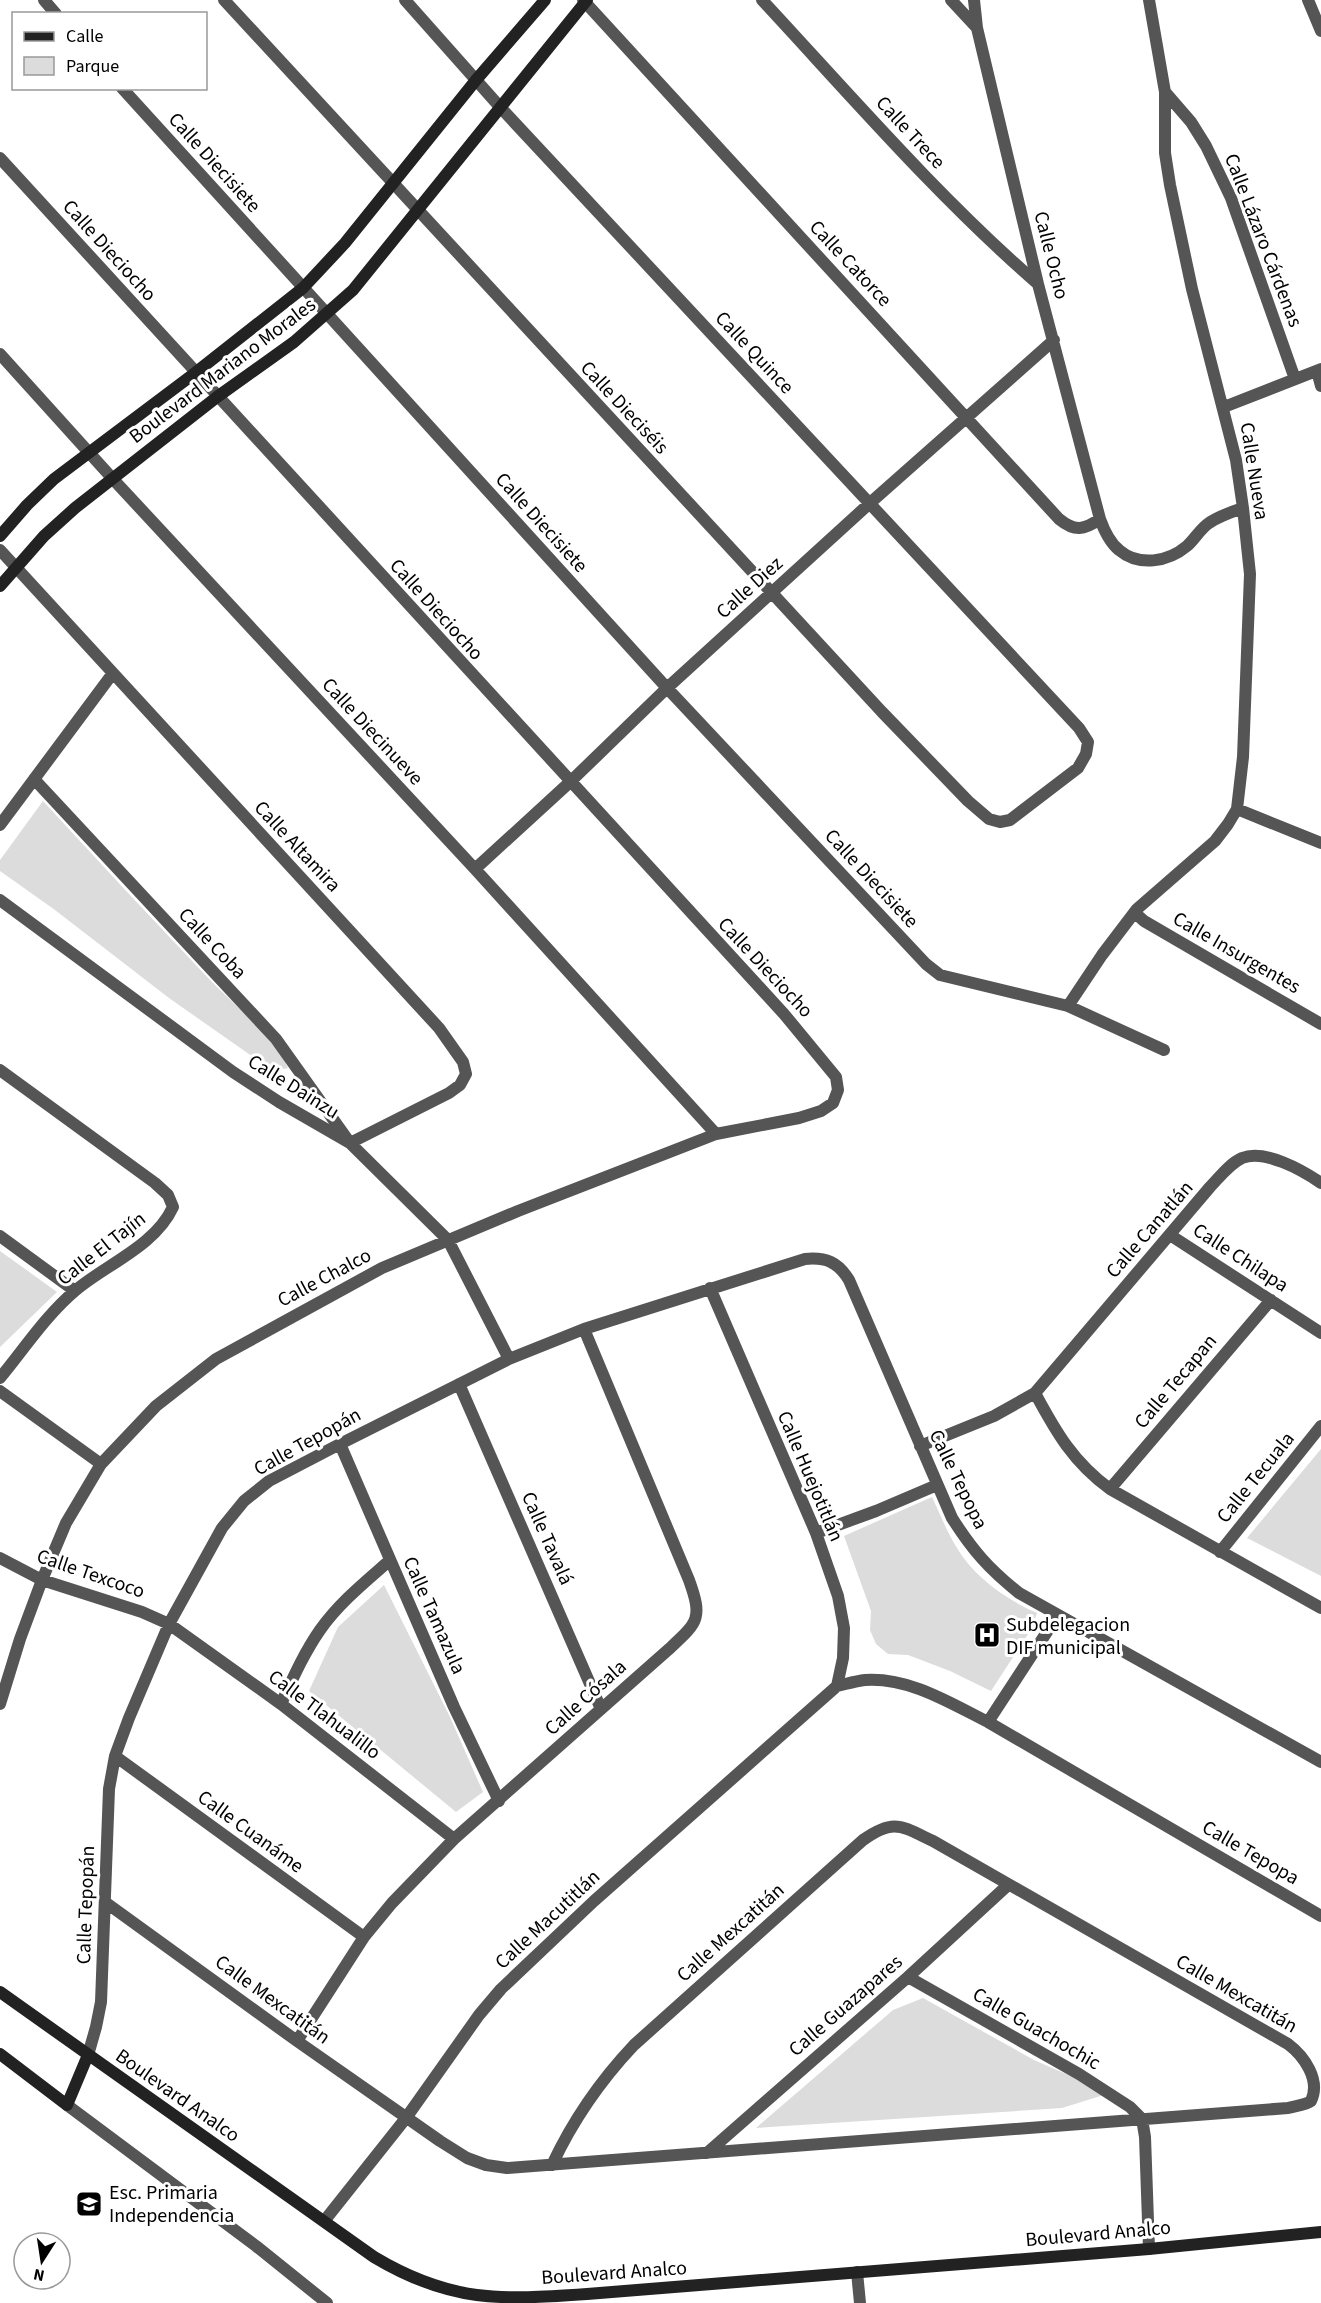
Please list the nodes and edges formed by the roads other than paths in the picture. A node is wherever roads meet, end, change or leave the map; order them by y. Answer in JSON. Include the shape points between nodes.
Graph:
{"nodes":[{"id":1,"x":44,"y":0,"type":"edge"},
{"id":2,"x":224,"y":0,"type":"edge"},
{"id":3,"x":405,"y":0,"type":"edge"},
{"id":4,"x":545,"y":0,"type":"edge"},
{"id":5,"x":762,"y":0,"type":"edge"},
{"id":6,"x":951,"y":0,"type":"edge"},
{"id":7,"x":974,"y":0,"type":"edge"},
{"id":8,"x":1149,"y":0,"type":"edge"},
{"id":9,"x":1308,"y":0,"type":"edge"},
{"id":10,"x":585,"y":1,"type":"edge"},
{"id":11,"x":54,"y":12,"type":"edge"},
{"id":12,"x":977,"y":28,"type":"junction"},
{"id":13,"x":1321,"y":31,"type":"edge"},
{"id":14,"x":476,"y":80,"type":"junction"},
{"id":15,"x":124,"y":90,"type":"edge"},
{"id":16,"x":1165,"y":92,"type":"junction"},
{"id":17,"x":500,"y":107,"type":"junction"},
{"id":18,"x":0,"y":158,"type":"edge"},
{"id":19,"x":394,"y":185,"type":"junction"},
{"id":20,"x":419,"y":210,"type":"junction"},
{"id":21,"x":1038,"y":284,"type":"junction"},
{"id":22,"x":303,"y":288,"type":"junction"},
{"id":23,"x":326,"y":315,"type":"junction"},
{"id":24,"x":1054,"y":340,"type":"junction"},
{"id":25,"x":0,"y":354,"type":"edge"},
{"id":26,"x":1319,"y":370,"type":"edge"},
{"id":27,"x":195,"y":373,"type":"junction"},
{"id":28,"x":1295,"y":379,"type":"junction"},
{"id":29,"x":1321,"y":386,"type":"edge"},
{"id":30,"x":218,"y":398,"type":"junction"},
{"id":31,"x":1224,"y":406,"type":"junction"},
{"id":32,"x":967,"y":418,"type":"junction"},
{"id":33,"x":88,"y":452,"type":"junction"},
{"id":34,"x":111,"y":478,"type":"junction"},
{"id":35,"x":870,"y":503,"type":"junction"},
{"id":36,"x":1243,"y":508,"type":"junction"},
{"id":37,"x":1100,"y":519,"type":"junction"},
{"id":38,"x":0,"y":537,"type":"edge"},
{"id":39,"x":0,"y":550,"type":"edge"},
{"id":40,"x":15,"y":567,"type":"junction"},
{"id":41,"x":0,"y":586,"type":"edge"},
{"id":42,"x":772,"y":592,"type":"junction"},
{"id":43,"x":113,"y":673,"type":"junction"},
{"id":44,"x":667,"y":688,"type":"junction"},
{"id":45,"x":34,"y":779,"type":"junction"},
{"id":46,"x":570,"y":782,"type":"junction"},
{"id":47,"x":1237,"y":810,"type":"junction"},
{"id":48,"x":1010,"y":820,"type":"joint"},
{"id":49,"x":0,"y":825,"type":"edge"},
{"id":50,"x":1321,"y":843,"type":"edge"},
{"id":51,"x":475,"y":869,"type":"junction"},
{"id":52,"x":0,"y":900,"type":"edge"},
{"id":53,"x":1135,"y":913,"type":"junction"},
{"id":54,"x":1068,"y":1006,"type":"junction"},
{"id":55,"x":1321,"y":1024,"type":"edge"},
{"id":56,"x":1164,"y":1050,"type":"dead end"},
{"id":57,"x":0,"y":1070,"type":"edge"},
{"id":58,"x":838,"y":1090,"type":"joint"},
{"id":59,"x":717,"y":1134,"type":"junction"},
{"id":60,"x":350,"y":1143,"type":"junction"},
{"id":61,"x":1321,"y":1183,"type":"edge"},
{"id":62,"x":1170,"y":1235,"type":"junction"},
{"id":63,"x":0,"y":1236,"type":"edge"},
{"id":64,"x":448,"y":1240,"type":"junction"},
{"id":65,"x":849,"y":1280,"type":"joint"},
{"id":66,"x":710,"y":1288,"type":"junction"},
{"id":67,"x":75,"y":1291,"type":"junction"},
{"id":68,"x":1271,"y":1300,"type":"junction"},
{"id":69,"x":584,"y":1329,"type":"junction"},
{"id":70,"x":1321,"y":1333,"type":"edge"},
{"id":71,"x":509,"y":1359,"type":"junction"},
{"id":72,"x":0,"y":1378,"type":"edge"},
{"id":73,"x":459,"y":1384,"type":"junction"},
{"id":74,"x":0,"y":1391,"type":"edge"},
{"id":75,"x":1035,"y":1393,"type":"junction"},
{"id":76,"x":1321,"y":1426,"type":"edge"},
{"id":77,"x":339,"y":1444,"type":"junction"},
{"id":78,"x":920,"y":1446,"type":"junction"},
{"id":79,"x":101,"y":1464,"type":"junction"},
{"id":80,"x":937,"y":1485,"type":"junction"},
{"id":81,"x":1110,"y":1489,"type":"junction"},
{"id":82,"x":816,"y":1533,"type":"junction"},
{"id":83,"x":1220,"y":1552,"type":"junction"},
{"id":84,"x":0,"y":1558,"type":"edge"},
{"id":85,"x":390,"y":1561,"type":"junction"},
{"id":86,"x":42,"y":1580,"type":"junction"},
{"id":87,"x":1321,"y":1608,"type":"edge"},
{"id":88,"x":1058,"y":1615,"type":"junction"},
{"id":89,"x":170,"y":1624,"type":"junction"},
{"id":90,"x":837,"y":1686,"type":"junction"},
{"id":91,"x":0,"y":1700,"type":"edge"},
{"id":92,"x":281,"y":1704,"type":"junction"},
{"id":93,"x":601,"y":1708,"type":"junction"},
{"id":94,"x":988,"y":1722,"type":"junction"},
{"id":95,"x":115,"y":1756,"type":"junction"},
{"id":96,"x":1321,"y":1762,"type":"edge"},
{"id":97,"x":499,"y":1800,"type":"junction"},
{"id":98,"x":454,"y":1839,"type":"junction"},
{"id":99,"x":1008,"y":1885,"type":"junction"},
{"id":100,"x":105,"y":1902,"type":"junction"},
{"id":101,"x":1321,"y":1916,"type":"edge"},
{"id":102,"x":364,"y":1937,"type":"junction"},
{"id":103,"x":908,"y":1977,"type":"junction"},
{"id":104,"x":0,"y":1992,"type":"edge"},
{"id":105,"x":297,"y":2041,"type":"junction"},
{"id":106,"x":0,"y":2054,"type":"edge"},
{"id":107,"x":87,"y":2055,"type":"junction"},
{"id":108,"x":67,"y":2105,"type":"junction"},
{"id":109,"x":406,"y":2118,"type":"junction"},
{"id":110,"x":1142,"y":2119,"type":"junction"},
{"id":111,"x":707,"y":2153,"type":"junction"},
{"id":112,"x":552,"y":2165,"type":"junction"},
{"id":113,"x":324,"y":2220,"type":"junction"},
{"id":114,"x":1321,"y":2232,"type":"edge"},
{"id":115,"x":1149,"y":2249,"type":"junction"},
{"id":116,"x":857,"y":2272,"type":"junction"},
{"id":117,"x":327,"y":2303,"type":"edge"},
{"id":118,"x":860,"y":2303,"type":"edge"}],
"edges":[{"from":1,"to":11,"type":"street"},
{"from":2,"to":19,"type":"street","name":"Calle Dieciséis"},
{"from":3,"to":14,"type":"street","name":"Calle Quince"},
{"from":4,"to":14,"type":"street","name":"Boulevard Mariano Morales"},
{"from":5,"to":21,"type":"street","name":"Calle Trece","via":[[929,180]]},
{"from":6,"to":12,"type":"street"},
{"from":7,"to":12,"type":"street","name":"Calle Ocho"},
{"from":8,"to":16,"type":"street","name":"Calle Nueva"},
{"from":9,"to":13,"type":"street"},
{"from":10,"to":17,"type":"street","name":"Boulevard Mariano Morales"},
{"from":10,"to":32,"type":"street","name":"Calle Catorce"},
{"from":12,"to":21,"type":"street","name":"Calle Ocho"},
{"from":14,"to":17,"type":"street","name":"Calle Quince"},
{"from":14,"to":19,"type":"street","name":"Boulevard Mariano Morales"},
{"from":15,"to":22,"type":"street","name":"Calle Diecisiete"},
{"from":16,"to":28,"type":"street","name":"Calle Lázaro Cárdenas","via":[[1191,122],[1231,198]]},
{"from":16,"to":31,"type":"street","name":"Calle Nueva","via":[[1165,153],[1170,185],[1192,289]]},
{"from":17,"to":20,"type":"street","name":"Boulevard Mariano Morales"},
{"from":17,"to":35,"type":"street","name":"Calle Quince"},
{"from":18,"to":27,"type":"street","name":"Calle Dieciocho"},
{"from":19,"to":20,"type":"street","name":"Calle Dieciséis"},
{"from":19,"to":22,"type":"street","name":"Boulevard Mariano Morales"},
{"from":20,"to":23,"type":"street","name":"Boulevard Mariano Morales","via":[[353,290]]},
{"from":20,"to":42,"type":"street","name":"Calle Dieciséis"},
{"from":21,"to":24,"type":"street","name":"Calle Ocho"},
{"from":22,"to":23,"type":"street","name":"Calle Diecisiete"},
{"from":22,"to":27,"type":"street","name":"Boulevard Mariano Morales"},
{"from":23,"to":30,"type":"street","name":"Boulevard Mariano Morales"},
{"from":23,"to":44,"type":"street","name":"Calle Diecisiete"},
{"from":24,"to":32,"type":"street","name":"Calle Diez"},
{"from":24,"to":37,"type":"street","name":"Calle Ocho"},
{"from":25,"to":33,"type":"street","name":"Calle Diecinueve"},
{"from":26,"to":28,"type":"street"},
{"from":26,"to":29,"type":"street"},
{"from":27,"to":30,"type":"street","name":"Calle Dieciocho"},
{"from":27,"to":33,"type":"street","name":"Boulevard Mariano Morales"},
{"from":28,"to":31,"type":"street"},
{"from":30,"to":34,"type":"street","name":"Boulevard Mariano Morales"},
{"from":30,"to":46,"type":"street","name":"Calle Dieciocho"},
{"from":31,"to":36,"type":"street","name":"Calle Nueva"},
{"from":32,"to":35,"type":"street","name":"Calle Diez"},
{"from":32,"to":37,"type":"street","name":"Calle Catorce","via":[[1066,525],[1084,529]]},
{"from":33,"to":34,"type":"street","name":"Calle Diecinueve"},
{"from":33,"to":38,"type":"street","name":"Boulevard Mariano Morales","via":[[47,485]]},
{"from":34,"to":40,"type":"street","name":"Boulevard Mariano Morales","via":[[44,536]]},
{"from":34,"to":51,"type":"street","name":"Calle Diecinueve"},
{"from":35,"to":42,"type":"street","name":"Calle Diez"},
{"from":35,"to":48,"type":"street","name":"Calle Quince","via":[[1088,742],[1078,768]]},
{"from":36,"to":37,"type":"street","name":"Calle Ocho","via":[[1210,522],[1189,545],[1173,555],[1152,561],[1130,557],[1119,550]]},
{"from":36,"to":47,"type":"street","name":"Calle Nueva","via":[[1250,574],[1244,757]]},
{"from":39,"to":40,"type":"street","name":"Calle Altamira"},
{"from":40,"to":41,"type":"street","name":"Boulevard Mariano Morales"},
{"from":40,"to":43,"type":"street","name":"Calle Altamira"},
{"from":42,"to":44,"type":"street","name":"Calle Diez"},
{"from":42,"to":48,"type":"street","name":"Calle Dieciséis","via":[[968,801],[989,819]]},
{"from":43,"to":45,"type":"street"},
{"from":43,"to":60,"type":"street","name":"Calle Altamira","via":[[439,1028],[463,1062],[466,1074],[460,1085]]},
{"from":44,"to":46,"type":"street","name":"Calle Diez"},
{"from":44,"to":54,"type":"street","name":"Calle Diecisiete","via":[[926,964],[940,975]]},
{"from":45,"to":49,"type":"street"},
{"from":45,"to":60,"type":"street","name":"Calle Coba","via":[[276,1039]]},
{"from":46,"to":51,"type":"street","name":"Calle Diez"},
{"from":46,"to":58,"type":"street","name":"Calle Dieciocho","via":[[823,1059],[836,1077]]},
{"from":47,"to":50,"type":"street"},
{"from":47,"to":53,"type":"street","name":"Calle Nueva","via":[[1215,841]]},
{"from":51,"to":59,"type":"street","name":"Calle Diecinueve"},
{"from":52,"to":60,"type":"street","name":"Calle Dainzu","via":[[232,1071]]},
{"from":53,"to":54,"type":"street","name":"Calle Nueva"},
{"from":53,"to":55,"type":"street","name":"Calle Insurgentes"},
{"from":54,"to":56,"type":"street"},
{"from":57,"to":67,"type":"street","name":"Calle El Tajín","via":[[155,1183],[173,1207],[156,1232]]},
{"from":58,"to":59,"type":"street","name":"Calle Chalco","via":[[833,1103],[821,1111]]},
{"from":59,"to":64,"type":"street","name":"Calle Chalco"},
{"from":60,"to":64,"type":"street","name":"Calle Dainzu"},
{"from":61,"to":62,"type":"street","name":"Calle Canatlán","via":[[1285,1164],[1259,1156],[1242,1158],[1227,1169]]},
{"from":62,"to":68,"type":"street","name":"Calle Chilapa"},
{"from":62,"to":75,"type":"street","name":"Calle Canatlán"},
{"from":63,"to":67,"type":"street"},
{"from":64,"to":71,"type":"street","name":"Calle Dainzu"},
{"from":64,"to":79,"type":"street","name":"Calle Chalco","via":[[382,1268],[216,1359],[156,1406]]},
{"from":65,"to":66,"type":"street","name":"Calle Tepopán","via":[[842,1268],[819,1257]]},
{"from":65,"to":78,"type":"street","name":"Calle Tepopa"},
{"from":66,"to":69,"type":"street","name":"Calle Tepopán"},
{"from":66,"to":82,"type":"street","name":"Calle Huejotitlán"},
{"from":67,"to":72,"type":"street","name":"Calle El Tajín"},
{"from":68,"to":70,"type":"street","name":"Calle Chilapa"},
{"from":68,"to":81,"type":"street","name":"Calle Tecapan"},
{"from":69,"to":71,"type":"street","name":"Calle Tepopán"},
{"from":69,"to":93,"type":"street","name":"Calle Cósala","via":[[689,1580],[697,1618],[688,1632]]},
{"from":71,"to":73,"type":"street","name":"Calle Tepopán"},
{"from":73,"to":77,"type":"street","name":"Calle Tepopán"},
{"from":73,"to":93,"type":"street","name":"Calle Tavalá"},
{"from":74,"to":79,"type":"street"},
{"from":75,"to":78,"type":"street","name":"Calle Canatlán","via":[[994,1416]]},
{"from":75,"to":81,"type":"street","via":[[1072,1456]]},
{"from":76,"to":83,"type":"street","name":"Calle Tecuala"},
{"from":77,"to":85,"type":"street","name":"Calle Tamazula"},
{"from":77,"to":89,"type":"street","name":"Calle Tepopán","via":[[269,1481],[244,1501],[218,1535]]},
{"from":78,"to":80,"type":"street","name":"Calle Tepopa"},
{"from":79,"to":86,"type":"street","name":"Calle Chalco","via":[[66,1524]]},
{"from":80,"to":82,"type":"street"},
{"from":80,"to":88,"type":"street","name":"Calle Tepopa","via":[[971,1548],[994,1573],[1019,1593]]},
{"from":81,"to":83,"type":"street"},
{"from":82,"to":90,"type":"street","name":"Calle Huejotitlán","via":[[838,1596],[844,1628]]},
{"from":83,"to":87,"type":"street"},
{"from":84,"to":86,"type":"street","name":"Calle Texcoco"},
{"from":85,"to":92,"type":"street","via":[[351,1595],[321,1629]]},
{"from":85,"to":97,"type":"street","name":"Calle Tamazula"},
{"from":86,"to":89,"type":"street","name":"Calle Texcoco"},
{"from":86,"to":91,"type":"street","name":"Calle Chalco"},
{"from":88,"to":94,"type":"street"},
{"from":88,"to":96,"type":"street","name":"Calle Tepopa"},
{"from":89,"to":92,"type":"street","name":"Calle Tlahualillo"},
{"from":89,"to":95,"type":"street","name":"Calle Tepopán"},
{"from":90,"to":94,"type":"street","name":"Calle Tepopa","via":[[864,1680],[909,1685]]},
{"from":90,"to":109,"type":"street","name":"Calle Macutitlán","via":[[594,1901],[501,1989]]},
{"from":92,"to":98,"type":"street","name":"Calle Tlahualillo"},
{"from":93,"to":97,"type":"street","name":"Calle Cósala"},
{"from":94,"to":101,"type":"street","name":"Calle Tepopa"},
{"from":95,"to":100,"type":"street","name":"Calle Tepopán","via":[[109,1789]]},
{"from":95,"to":102,"type":"street","name":"Calle Cuanáme"},
{"from":97,"to":98,"type":"street","name":"Calle Cósala"},
{"from":98,"to":102,"type":"street","name":"Calle Cósala"},
{"from":99,"to":103,"type":"street","name":"Calle Guazapares"},
{"from":99,"to":110,"type":"street","name":"Calle Mexcatitán","via":[[1288,2044],[1316,2069],[1320,2081],[1310,2102],[1288,2108]]},
{"from":99,"to":112,"type":"street","name":"Calle Mexcatitán","via":[[911,1831],[894,1825],[879,1829],[634,2045],[608,2072],[583,2108]]},
{"from":100,"to":105,"type":"street","name":"Calle Mexcatitán"},
{"from":100,"to":107,"type":"street","name":"Calle Tepopán","via":[[101,2001]]},
{"from":102,"to":105,"type":"street","name":"Calle Cósala"},
{"from":103,"to":110,"type":"street","name":"Calle Guachochic","via":[[1079,2074]]},
{"from":103,"to":111,"type":"street","name":"Calle Guazapares"},
{"from":104,"to":107,"type":"street","name":"Boulevard Analco"},
{"from":105,"to":109,"type":"street","name":"Calle Mexcatitán"},
{"from":106,"to":108,"type":"street"},
{"from":107,"to":108,"type":"street","name":"Calle Tepopán"},
{"from":107,"to":113,"type":"street","name":"Boulevard Analco"},
{"from":108,"to":117,"type":"street"},
{"from":109,"to":112,"type":"street","name":"Calle Mexcatitán","via":[[467,2158],[486,2165]]},
{"from":109,"to":113,"type":"street","name":"Calle Macutitlán"},
{"from":110,"to":111,"type":"street","name":"Calle Mexcatitán"},
{"from":110,"to":115,"type":"street"},
{"from":111,"to":112,"type":"street","name":"Calle Mexcatitán"},
{"from":113,"to":116,"type":"street","name":"Boulevard Analco","via":[[403,2275],[463,2295],[545,2297]]},
{"from":114,"to":115,"type":"street","name":"Boulevard Analco"},
{"from":115,"to":116,"type":"street","name":"Boulevard Analco"},
{"from":116,"to":118,"type":"street"}]}
